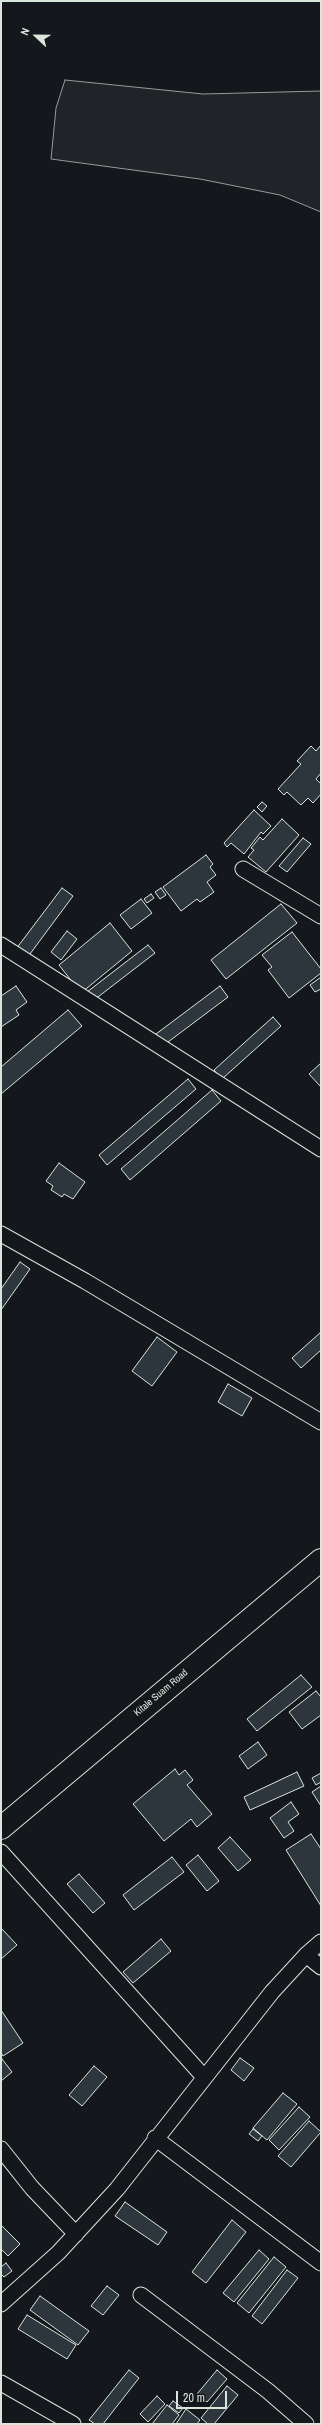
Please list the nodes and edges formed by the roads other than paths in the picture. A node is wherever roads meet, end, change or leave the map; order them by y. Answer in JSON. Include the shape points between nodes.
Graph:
{"nodes":[{"id":1,"x":244,"y":869,"type":"dead end"},
{"id":2,"x":321,"y":916,"type":"edge"},
{"id":3,"x":1,"y":945,"type":"edge"},
{"id":4,"x":321,"y":1149,"type":"edge"},
{"id":5,"x":1,"y":1234,"type":"edge"},
{"id":6,"x":321,"y":1422,"type":"edge"},
{"id":7,"x":321,"y":1560,"type":"edge"},
{"id":8,"x":1,"y":1828,"type":"edge"},
{"id":9,"x":1,"y":1852,"type":"edge"},
{"id":10,"x":321,"y":1942,"type":"edge"},
{"id":11,"x":306,"y":1955,"type":"junction"},
{"id":12,"x":321,"y":1967,"type":"edge"},
{"id":13,"x":204,"y":2077,"type":"junction"},
{"id":14,"x":155,"y":2138,"type":"junction"},
{"id":15,"x":1,"y":2149,"type":"edge"},
{"id":16,"x":76,"y":2234,"type":"junction"},
{"id":17,"x":321,"y":2263,"type":"edge"},
{"id":18,"x":141,"y":2295,"type":"dead end"},
{"id":19,"x":1,"y":2304,"type":"edge"},
{"id":20,"x":1,"y":2383,"type":"edge"},
{"id":21,"x":73,"y":2424,"type":"edge"},
{"id":22,"x":306,"y":2424,"type":"edge"}],
"edges":[{"from":1,"to":2,"type":"street"},
{"from":3,"to":4,"type":"street"},
{"from":5,"to":6,"type":"street","via":[[85,1281]]},
{"from":7,"to":8,"type":"highway","name":"Kitale Suam Road"},
{"from":9,"to":13,"type":"street"},
{"from":10,"to":11,"type":"street"},
{"from":11,"to":12,"type":"street"},
{"from":11,"to":13,"type":"street","via":[[272,1992]]},
{"from":13,"to":14,"type":"street"},
{"from":14,"to":16,"type":"street","via":[[117,2189]]},
{"from":14,"to":17,"type":"street"},
{"from":15,"to":16,"type":"street","via":[[32,2188]]},
{"from":16,"to":19,"type":"street"},
{"from":18,"to":22,"type":"street","via":[[268,2391]]},
{"from":20,"to":21,"type":"street"}]}
